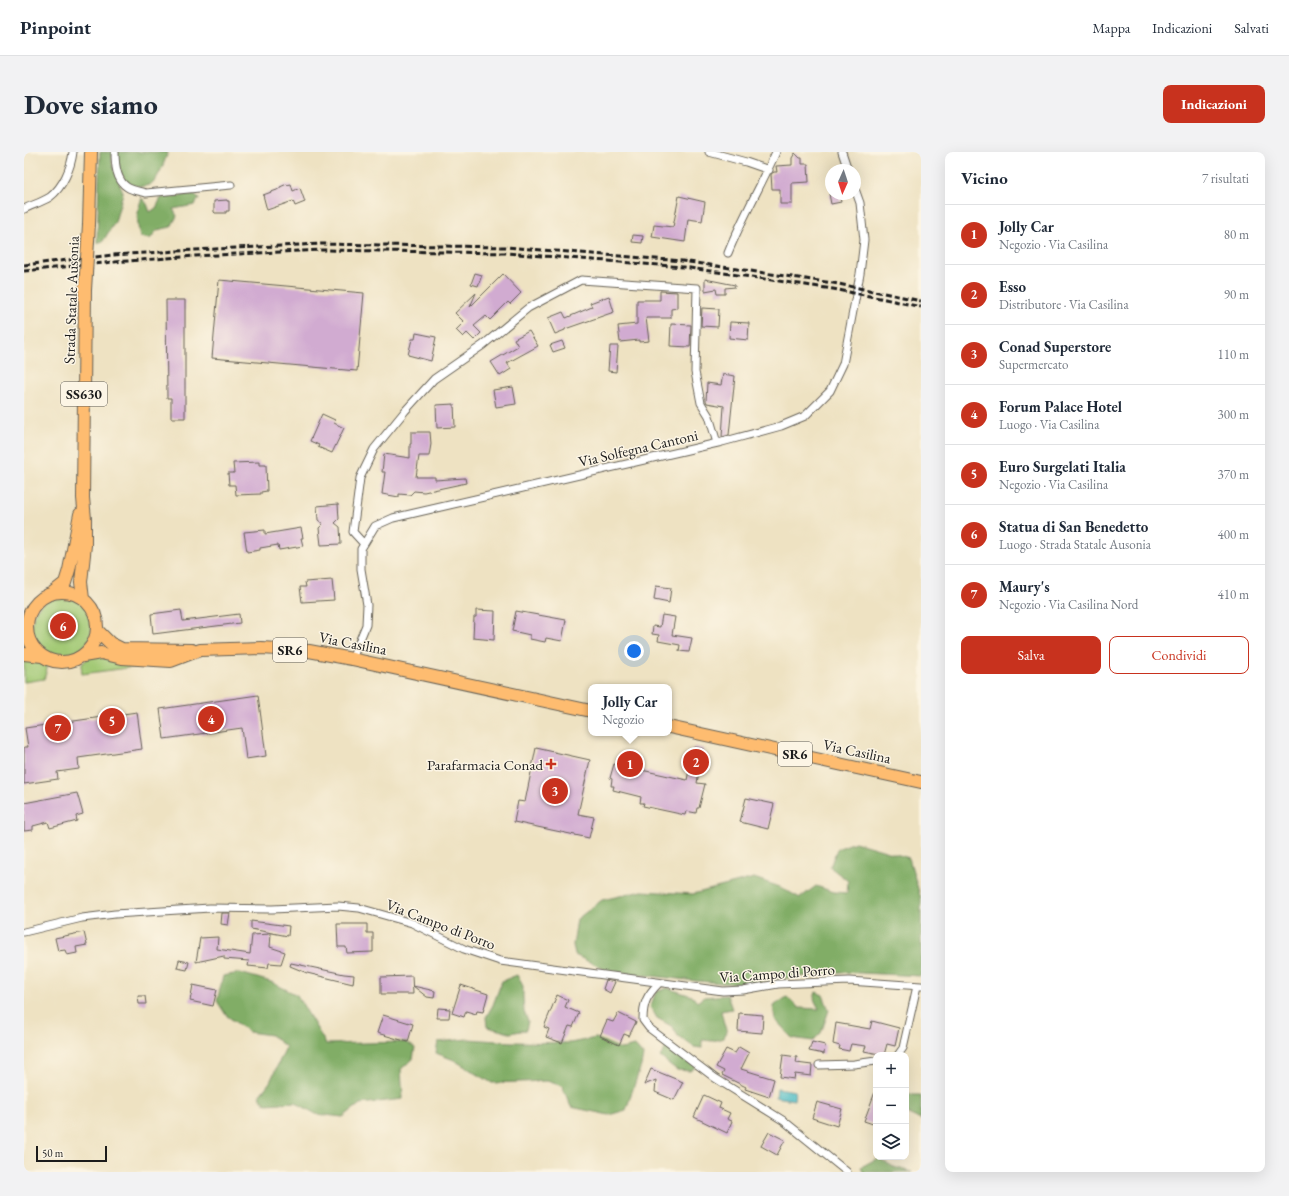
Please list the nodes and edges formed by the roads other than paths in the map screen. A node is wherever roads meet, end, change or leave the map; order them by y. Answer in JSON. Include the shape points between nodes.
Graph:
{"nodes":[{"id":1,"x":73,"y":152,"type":"edge"},
{"id":2,"x":91,"y":152,"type":"edge"},
{"id":3,"x":115,"y":152,"type":"edge"},
{"id":4,"x":708,"y":152,"type":"edge"},
{"id":5,"x":776,"y":152,"type":"edge"},
{"id":6,"x":842,"y":152,"type":"edge"},
{"id":7,"x":846,"y":164,"type":"edge"},
{"id":8,"x":768,"y":170,"type":"junction"},
{"id":9,"x":231,"y":185,"type":"dead end"},
{"id":10,"x":859,"y":200,"type":"edge"},
{"id":11,"x":24,"y":209,"type":"edge"},
{"id":12,"x":728,"y":253,"type":"dead end"},
{"id":13,"x":717,"y":443,"type":"junction"},
{"id":14,"x":84,"y":498,"type":"junction"},
{"id":15,"x":364,"y":544,"type":"junction"},
{"id":16,"x":50,"y":595,"type":"junction"},
{"id":17,"x":83,"y":599,"type":"junction"},
{"id":18,"x":26,"y":629,"type":"edge"},
{"id":19,"x":97,"y":630,"type":"junction"},
{"id":20,"x":200,"y":650,"type":"junction"},
{"id":21,"x":24,"y":654,"type":"edge"},
{"id":22,"x":42,"y":656,"type":"junction"},
{"id":23,"x":82,"y":656,"type":"junction"},
{"id":24,"x":352,"y":659,"type":"junction"},
{"id":25,"x":588,"y":710,"type":"edge"},
{"id":26,"x":672,"y":728,"type":"edge"},
{"id":27,"x":921,"y":782,"type":"edge"},
{"id":28,"x":24,"y":932,"type":"edge"},
{"id":29,"x":659,"y":983,"type":"junction"},
{"id":30,"x":919,"y":986,"type":"edge"},
{"id":31,"x":900,"y":1052,"type":"edge"},
{"id":32,"x":873,"y":1061,"type":"edge"},
{"id":33,"x":819,"y":1065,"type":"dead end"},
{"id":34,"x":847,"y":1172,"type":"edge"}],
"edges":[{"from":1,"to":11,"type":"street","via":[[67,174],[59,188],[50,196]]},
{"from":2,"to":14,"type":"main road","name":"Strada Statale Ausonia","number":"SS630","bridge":true,"via":[[86,290]]},
{"from":3,"to":9,"type":"street","via":[[115,166],[119,178],[126,187],[146,193]]},
{"from":4,"to":8,"type":"street"},
{"from":5,"to":8,"type":"street"},
{"from":6,"to":7,"type":"street"},
{"from":8,"to":12,"type":"street"},
{"from":10,"to":13,"type":"street","name":"Via Solfegna Cantoni","via":[[864,240],[860,274],[843,364],[830,391],[806,416],[782,426]]},
{"from":13,"to":15,"type":"street","name":"Via Solfegna Cantoni","via":[[393,518],[375,526]]},
{"from":13,"to":15,"type":"street","via":[[709,416],[701,403],[695,372],[697,288],[581,280],[528,308],[434,379],[405,410],[374,449],[360,478],[353,532]]},
{"from":14,"to":16,"type":"main road","name":"Strada Statale Ausonia","number":"SS630","via":[[70,570],[65,583]]},
{"from":14,"to":17,"type":"main road","name":"Strada Statale Ausonia","number":"SS630","via":[[85,545],[81,582]]},
{"from":15,"to":24,"type":"street","name":"Via Solfegna Cantoni","via":[[361,549],[361,569],[367,605],[366,625]]},
{"from":16,"to":17,"type":"main road","via":[[61,592]]},
{"from":16,"to":18,"type":"main road","via":[[34,608]]},
{"from":17,"to":19,"type":"main road","via":[[94,613]]},
{"from":18,"to":22,"type":"main road","via":[[34,648]]},
{"from":19,"to":20,"type":"main road","via":[[110,643],[122,649]]},
{"from":19,"to":23,"type":"main road","via":[[90,649]]},
{"from":20,"to":23,"type":"main road","name":"Via Casilina","number":"SR6","via":[[171,661],[122,658],[101,653]]},
{"from":20,"to":24,"type":"main road","name":"Via Casilina","number":"SR6","via":[[302,650]]},
{"from":21,"to":22,"type":"main road"},
{"from":22,"to":23,"type":"main road","via":[[61,662],[69,662]]},
{"from":24,"to":25,"type":"main road","name":"Via Casilina","number":"SR6"},
{"from":26,"to":27,"type":"main road","name":"Via Casilina","number":"SR6"},
{"from":28,"to":29,"type":"street","name":"Via Campo di Porro","via":[[82,918],[115,914],[210,908],[338,906],[359,908],[412,923],[464,949],[500,961]]},
{"from":29,"to":30,"type":"street","name":"Via Campo di Porro","via":[[723,991],[778,984],[850,981]]},
{"from":29,"to":34,"type":"street","via":[[647,996],[643,1010],[643,1020],[650,1028],[715,1078],[784,1121]]},
{"from":30,"to":31,"type":"street"},
{"from":32,"to":33,"type":"street"}]}
